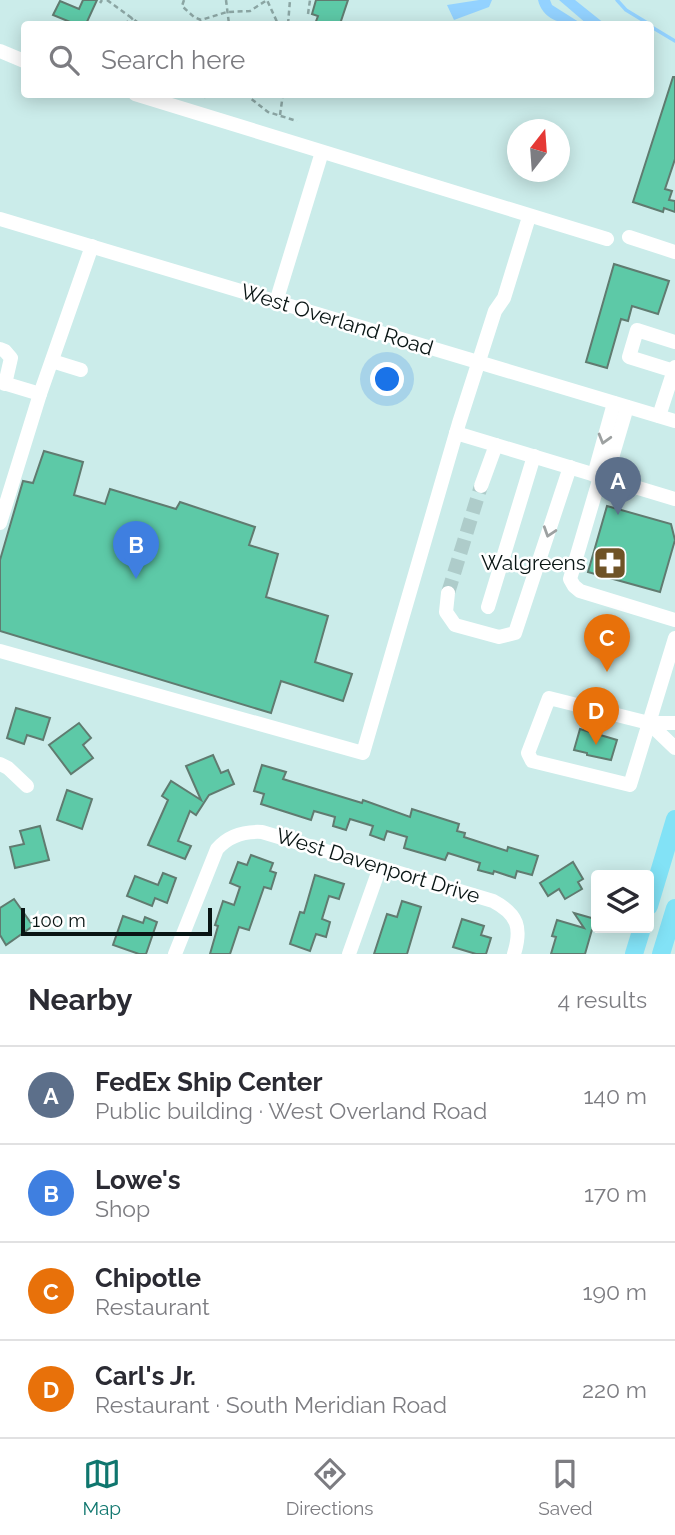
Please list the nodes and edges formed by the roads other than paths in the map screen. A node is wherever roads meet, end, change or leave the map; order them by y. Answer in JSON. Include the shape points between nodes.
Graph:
{"nodes":[{"id":1,"x":0,"y":51,"type":"edge"},
{"id":2,"x":21,"y":60,"type":"edge"},
{"id":3,"x":148,"y":98,"type":"edge"},
{"id":4,"x":322,"y":152,"type":"junction"},
{"id":5,"x":529,"y":216,"type":"junction"},
{"id":6,"x":0,"y":219,"type":"edge"},
{"id":7,"x":629,"y":237,"type":"dead end"},
{"id":8,"x":607,"y":239,"type":"dead end"},
{"id":9,"x":92,"y":246,"type":"junction"},
{"id":10,"x":675,"y":252,"type":"edge"},
{"id":11,"x":276,"y":302,"type":"junction"},
{"id":12,"x":675,"y":342,"type":"edge"},
{"id":13,"x":0,"y":349,"type":"edge"},
{"id":14,"x":52,"y":361,"type":"junction"},
{"id":15,"x":479,"y":363,"type":"junction"},
{"id":16,"x":81,"y":370,"type":"dead end"},
{"id":17,"x":674,"y":376,"type":"edge"},
{"id":18,"x":3,"y":383,"type":"edge"},
{"id":19,"x":40,"y":394,"type":"junction"},
{"id":20,"x":620,"y":405,"type":"junction"},
{"id":21,"x":659,"y":416,"type":"junction"},
{"id":22,"x":675,"y":421,"type":"edge"},
{"id":23,"x":456,"y":433,"type":"junction"},
{"id":24,"x":496,"y":445,"type":"junction"},
{"id":25,"x":534,"y":456,"type":"junction"},
{"id":26,"x":570,"y":467,"type":"junction"},
{"id":27,"x":600,"y":476,"type":"junction"},
{"id":28,"x":481,"y":486,"type":"tunnel mouth"},
{"id":29,"x":675,"y":499,"type":"edge"},
{"id":30,"x":0,"y":523,"type":"edge"},
{"id":31,"x":448,"y":593,"type":"tunnel mouth"},
{"id":32,"x":488,"y":607,"type":"dead end"},
{"id":33,"x":675,"y":620,"type":"edge"},
{"id":34,"x":675,"y":638,"type":"edge"},
{"id":35,"x":0,"y":651,"type":"edge"},
{"id":36,"x":649,"y":723,"type":"junction"},
{"id":37,"x":675,"y":723,"type":"edge"},
{"id":38,"x":675,"y":748,"type":"edge"},
{"id":39,"x":0,"y":764,"type":"edge"},
{"id":40,"x":27,"y":786,"type":"dead end"},
{"id":41,"x":675,"y":819,"type":"edge"},
{"id":42,"x":380,"y":867,"type":"junction"},
{"id":43,"x":654,"y":889,"type":"edge"},
{"id":44,"x":675,"y":908,"type":"edge"},
{"id":45,"x":640,"y":933,"type":"edge"},
{"id":46,"x":175,"y":954,"type":"edge"},
{"id":47,"x":349,"y":954,"type":"edge"},
{"id":48,"x":514,"y":954,"type":"edge"},
{"id":49,"x":634,"y":954,"type":"edge"},
{"id":50,"x":661,"y":954,"type":"edge"}],
"edges":[{"from":1,"to":2,"type":"street"},
{"from":3,"to":4,"type":"street"},
{"from":4,"to":5,"type":"street"},
{"from":4,"to":11,"type":"street"},
{"from":5,"to":8,"type":"street"},
{"from":5,"to":15,"type":"street"},
{"from":6,"to":9,"type":"street","name":"West Overland Road"},
{"from":7,"to":10,"type":"street"},
{"from":9,"to":11,"type":"street","name":"West Overland Road"},
{"from":9,"to":14,"type":"street"},
{"from":11,"to":15,"type":"street","name":"West Overland Road"},
{"from":12,"to":17,"type":"street","via":[[637,330],[629,357]]},
{"from":13,"to":18,"type":"street","via":[[10,358]]},
{"from":14,"to":16,"type":"street"},
{"from":14,"to":19,"type":"street"},
{"from":15,"to":20,"type":"street","name":"West Overland Road"},
{"from":15,"to":23,"type":"street"},
{"from":17,"to":21,"type":"street"},
{"from":18,"to":19,"type":"street"},
{"from":19,"to":30,"type":"street"},
{"from":20,"to":21,"type":"street","name":"West Overland Road"},
{"from":20,"to":27,"type":"street"},
{"from":21,"to":22,"type":"street","name":"West Overland Road"},
{"from":23,"to":24,"type":"street"},
{"from":23,"to":35,"type":"street","via":[[363,753]]},
{"from":24,"to":25,"type":"street"},
{"from":24,"to":28,"type":"street"},
{"from":25,"to":26,"type":"street"},
{"from":25,"to":32,"type":"street"},
{"from":26,"to":27,"type":"street"},
{"from":26,"to":31,"type":"street","one_way":true,"via":[[515,633],[499,637],[455,625],[446,612]]},
{"from":27,"to":29,"type":"street"},
{"from":27,"to":33,"type":"street","via":[[570,579],[580,591]]},
{"from":34,"to":36,"type":"street"},
{"from":36,"to":36,"type":"street","via":[[630,785],[532,761],[528,752],[548,698]]},
{"from":36,"to":37,"type":"street"},
{"from":36,"to":38,"type":"street"},
{"from":39,"to":40,"type":"street"},
{"from":41,"to":43,"type":"main road"},
{"from":42,"to":46,"type":"street","name":"West Davenport Drive","via":[[262,832],[233,836],[217,849]]},
{"from":42,"to":47,"type":"street"},
{"from":42,"to":48,"type":"street","name":"West Davenport Drive","via":[[506,908],[516,920]]},
{"from":44,"to":50,"type":"main road"},
{"from":45,"to":49,"type":"main road"}]}
